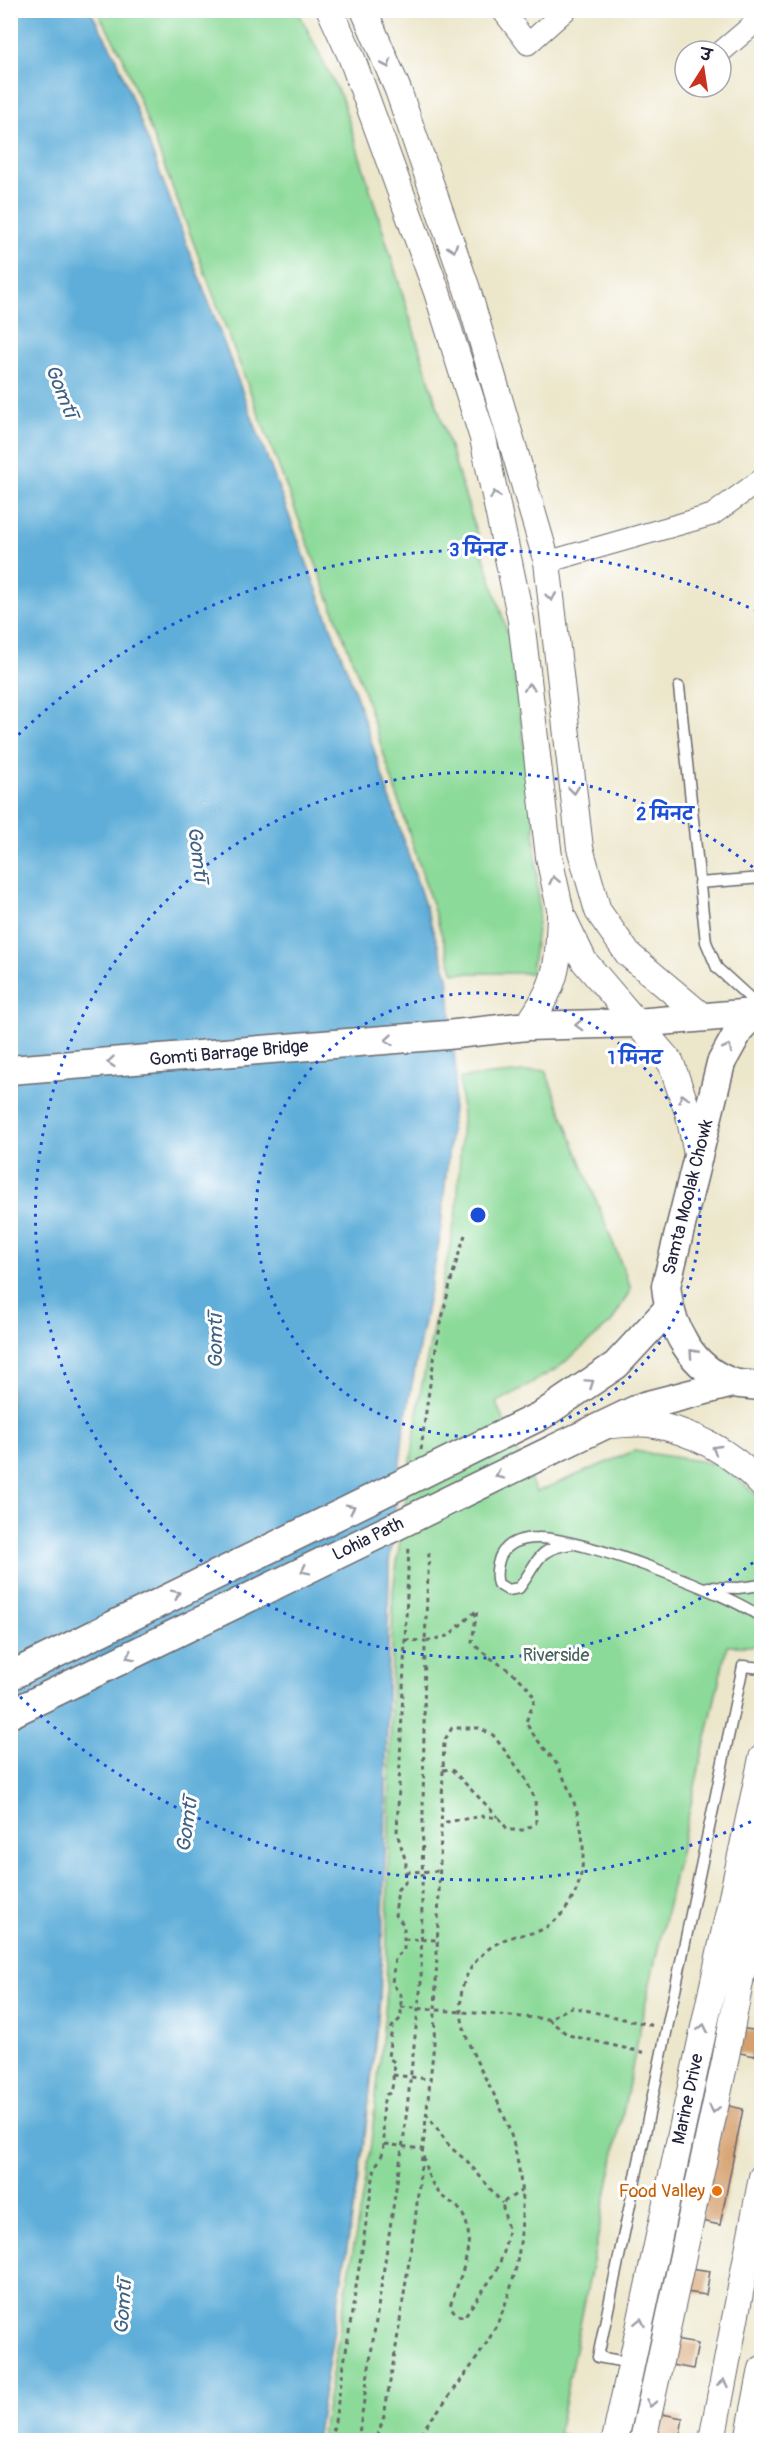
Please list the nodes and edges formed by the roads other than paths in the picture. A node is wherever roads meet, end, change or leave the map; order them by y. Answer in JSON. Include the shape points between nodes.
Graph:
{"nodes":[{"id":1,"x":330,"y":10,"type":"edge"},
{"id":2,"x":364,"y":10,"type":"edge"},
{"id":3,"x":502,"y":10,"type":"edge"},
{"id":4,"x":566,"y":10,"type":"edge"},
{"id":5,"x":762,"y":17,"type":"edge"},
{"id":6,"x":733,"y":42,"type":"edge"},
{"id":7,"x":762,"y":479,"type":"edge"},
{"id":8,"x":547,"y":562,"type":"junction"},
{"id":9,"x":679,"y":687,"type":"dead end"},
{"id":10,"x":762,"y":878,"type":"edge"},
{"id":11,"x":699,"y":882,"type":"junction"},
{"id":12,"x":561,"y":913,"type":"junction"},
{"id":13,"x":759,"y":1009,"type":"edge"},
{"id":14,"x":703,"y":1017,"type":"junction"},
{"id":15,"x":637,"y":1023,"type":"junction"},
{"id":16,"x":527,"y":1026,"type":"junction"},
{"id":17,"x":10,"y":1070,"type":"edge"},
{"id":18,"x":697,"y":1154,"type":"junction"},
{"id":19,"x":668,"y":1309,"type":"junction"},
{"id":20,"x":733,"y":1383,"type":"junction"},
{"id":21,"x":762,"y":1386,"type":"edge"},
{"id":22,"x":603,"y":1426,"type":"junction"},
{"id":23,"x":762,"y":1485,"type":"edge"},
{"id":24,"x":571,"y":1544,"type":"junction"},
{"id":25,"x":762,"y":1585,"type":"edge"},
{"id":26,"x":699,"y":1586,"type":"junction"},
{"id":27,"x":762,"y":1618,"type":"edge"},
{"id":28,"x":762,"y":1668,"type":"edge"},
{"id":29,"x":10,"y":1676,"type":"edge"},
{"id":30,"x":10,"y":1714,"type":"edge"},
{"id":31,"x":762,"y":1758,"type":"edge"},
{"id":32,"x":762,"y":1866,"type":"edge"},
{"id":33,"x":762,"y":2177,"type":"edge"},
{"id":34,"x":631,"y":2363,"type":"junction"},
{"id":35,"x":762,"y":2369,"type":"edge"},
{"id":36,"x":753,"y":2437,"type":"edge"},
{"id":37,"x":615,"y":2440,"type":"edge"},
{"id":38,"x":643,"y":2440,"type":"edge"},
{"id":39,"x":712,"y":2440,"type":"edge"}],
"edges":[{"from":12,"to":1,"type":"street","one_way":true,"via":[[549,857],[521,620],[483,438],[437,292],[351,56]]},
{"from":2,"to":8,"type":"street","one_way":true,"via":[[398,90],[467,289]]},
{"from":3,"to":4,"type":"street","via":[[528,44]]},
{"from":5,"to":6,"type":"street"},
{"from":7,"to":8,"type":"street","via":[[712,514]]},
{"from":8,"to":14,"type":"street","one_way":true,"via":[[580,848],[598,911],[628,954]]},
{"from":9,"to":11,"type":"lane"},
{"from":10,"to":11,"type":"lane"},
{"from":11,"to":13,"type":"lane","via":[[706,942],[717,968]]},
{"from":12,"to":15,"type":"street","via":[[584,961]]},
{"from":12,"to":16,"type":"street","via":[[559,962],[548,996]]},
{"from":13,"to":14,"type":"main road","name":"Gomti Barrage Bridge"},
{"from":18,"to":13,"type":"main road","name":"Samta Moolak Chowk","one_way":true,"via":[[721,1063],[730,1044]]},
{"from":14,"to":15,"type":"main road","name":"Gomti Barrage Bridge"},
{"from":15,"to":16,"type":"main road","name":"Gomti Barrage Bridge","one_way":true},
{"from":18,"to":15,"type":"street","one_way":true,"via":[[689,1115],[671,1063]]},
{"from":16,"to":17,"type":"main road","name":"Gomti Barrage Bridge","one_way":true},
{"from":18,"to":19,"type":"main road","name":"Samta Moolak Chowk","via":[[670,1263]]},
{"from":20,"to":19,"type":"main road","name":"Samta Moolak Chowk","one_way":true,"via":[[707,1369],[687,1347]]},
{"from":29,"to":19,"type":"main road","name":"Lohia Path","one_way":true,"bridge":true,"via":[[542,1415],[616,1365]]},
{"from":20,"to":21,"type":"main road","name":"Samta Moolak Chowk"},
{"from":20,"to":22,"type":"main road","name":"Lohia Path","via":[[644,1406]]},
{"from":23,"to":22,"type":"street","one_way":true,"via":[[741,1463],[694,1436],[647,1424]]},
{"from":22,"to":30,"type":"main road","name":"Lohia Path","one_way":true,"bridge":true},
{"from":24,"to":24,"type":"lane","via":[[554,1546],[540,1554],[519,1588],[508,1590],[498,1584],[499,1560],[513,1542],[541,1538]]},
{"from":24,"to":26,"type":"lane"},
{"from":25,"to":26,"type":"lane"},
{"from":26,"to":27,"type":"lane"},
{"from":28,"to":34,"type":"lane","via":[[743,1666],[598,2357]]},
{"from":34,"to":31,"type":"street","name":"Marine Drive","one_way":true},
{"from":32,"to":38,"type":"street","name":"Marine Drive","one_way":true},
{"from":39,"to":33,"type":"street","one_way":true},
{"from":34,"to":37,"type":"street","name":"Marine Drive"},
{"from":35,"to":36,"type":"street"}]}
